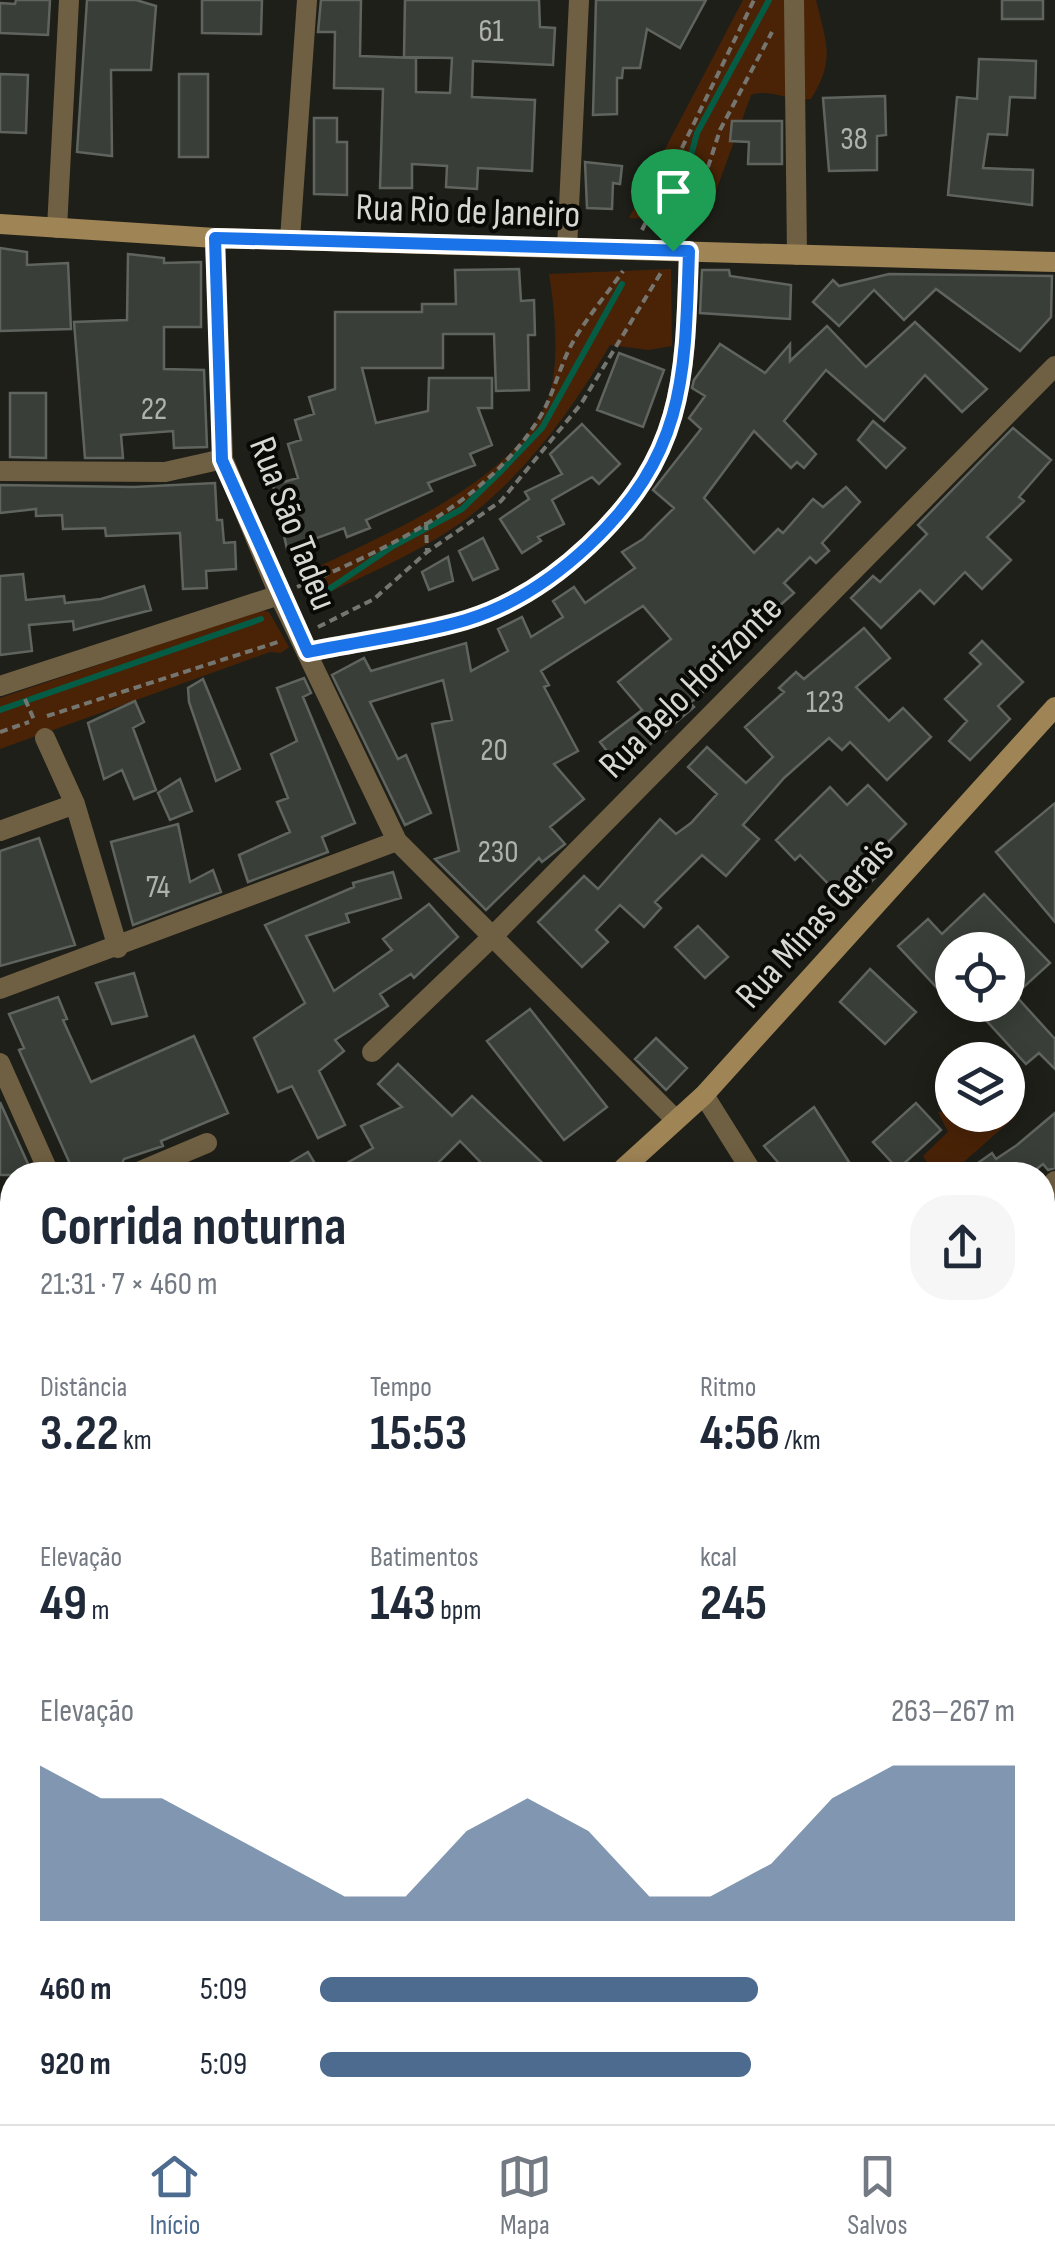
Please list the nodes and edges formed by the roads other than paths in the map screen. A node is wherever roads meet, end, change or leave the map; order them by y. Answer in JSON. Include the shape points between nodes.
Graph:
{"nodes":[{"id":1,"x":70,"y":0,"type":"edge"},
{"id":2,"x":306,"y":0,"type":"edge"},
{"id":3,"x":579,"y":0,"type":"edge"},
{"id":4,"x":787,"y":8,"type":"edge"},
{"id":5,"x":0,"y":224,"type":"edge"},
{"id":6,"x":58,"y":228,"type":"junction"},
{"id":7,"x":215,"y":238,"type":"junction"},
{"id":8,"x":290,"y":239,"type":"junction"},
{"id":9,"x":567,"y":248,"type":"junction"},
{"id":10,"x":681,"y":251,"type":"junction"},
{"id":11,"x":797,"y":254,"type":"junction"},
{"id":12,"x":1055,"y":262,"type":"edge"},
{"id":13,"x":1055,"y":366,"type":"edge"},
{"id":14,"x":222,"y":460,"type":"junction"},
{"id":15,"x":0,"y":470,"type":"edge"},
{"id":16,"x":282,"y":600,"type":"junction"},
{"id":17,"x":302,"y":640,"type":"junction"},
{"id":18,"x":0,"y":686,"type":"edge"},
{"id":19,"x":1055,"y":707,"type":"edge"},
{"id":20,"x":45,"y":738,"type":"dead end"},
{"id":21,"x":75,"y":804,"type":"junction"},
{"id":22,"x":0,"y":831,"type":"edge"},
{"id":23,"x":396,"y":841,"type":"junction"},
{"id":24,"x":490,"y":939,"type":"junction"},
{"id":25,"x":118,"y":948,"type":"junction"},
{"id":26,"x":0,"y":989,"type":"edge"},
{"id":27,"x":372,"y":1052,"type":"dead end"},
{"id":28,"x":0,"y":1063,"type":"edge"},
{"id":29,"x":704,"y":1095,"type":"junction"},
{"id":30,"x":674,"y":1118,"type":"junction"},
{"id":31,"x":207,"y":1143,"type":"dead end"},
{"id":32,"x":44,"y":1162,"type":"edge"},
{"id":33,"x":162,"y":1162,"type":"edge"},
{"id":34,"x":629,"y":1162,"type":"edge"},
{"id":35,"x":746,"y":1162,"type":"edge"}],
"edges":[{"from":1,"to":6,"type":"street"},
{"from":2,"to":8,"type":"street"},
{"from":3,"to":9,"type":"street"},
{"from":4,"to":11,"type":"street"},
{"from":5,"to":6,"type":"main road","name":"Rua Rio de Janeiro"},
{"from":6,"to":7,"type":"main road","name":"Rua Rio de Janeiro"},
{"from":7,"to":8,"type":"main road","name":"Rua Rio de Janeiro"},
{"from":7,"to":14,"type":"street","name":"Rua São Tadeu"},
{"from":8,"to":9,"type":"main road","name":"Rua Rio de Janeiro"},
{"from":9,"to":10,"type":"main road","name":"Rua Rio de Janeiro"},
{"from":10,"to":11,"type":"main road","name":"Rua Rio de Janeiro"},
{"from":10,"to":17,"type":"street","via":[[684,350],[662,454],[612,523],[563,570],[467,620]]},
{"from":11,"to":12,"type":"main road","name":"Rua Rio de Janeiro"},
{"from":13,"to":24,"type":"street","name":"Rua Belo Horizonte"},
{"from":14,"to":15,"type":"street","via":[[165,472]]},
{"from":14,"to":16,"type":"street","name":"Rua São Tadeu"},
{"from":16,"to":17,"type":"street","name":"Rua São Tadeu"},
{"from":16,"to":18,"type":"street"},
{"from":17,"to":23,"type":"street","name":"Rua São Tadeu"},
{"from":19,"to":29,"type":"main road","name":"Rua Minas Gerais"},
{"from":20,"to":21,"type":"street"},
{"from":21,"to":22,"type":"street"},
{"from":21,"to":25,"type":"street"},
{"from":23,"to":24,"type":"street","name":"Rua São Tadeu"},
{"from":23,"to":25,"type":"street"},
{"from":24,"to":27,"type":"street","name":"Rua Belo Horizonte"},
{"from":24,"to":30,"type":"street","name":"Rua São Tadeu"},
{"from":25,"to":26,"type":"street"},
{"from":28,"to":32,"type":"street"},
{"from":29,"to":30,"type":"main road","name":"Rua Minas Gerais"},
{"from":29,"to":35,"type":"street"},
{"from":30,"to":34,"type":"main road","name":"Rua Minas Gerais"},
{"from":31,"to":33,"type":"street"}]}
